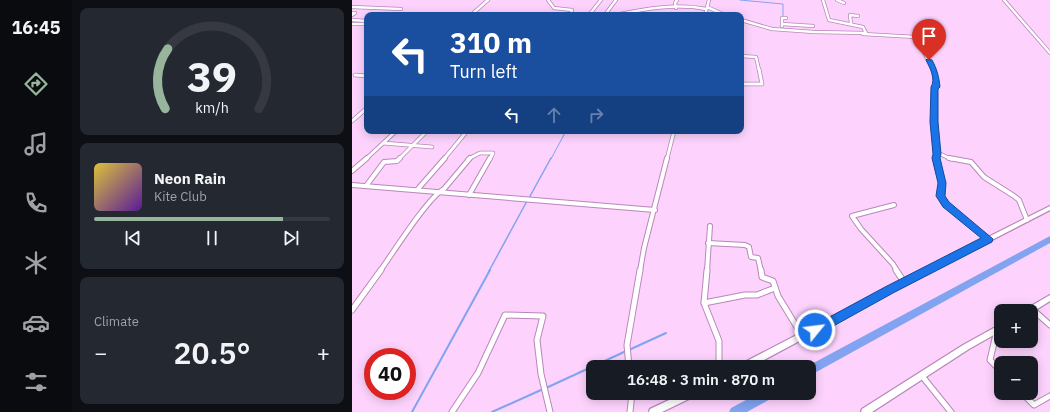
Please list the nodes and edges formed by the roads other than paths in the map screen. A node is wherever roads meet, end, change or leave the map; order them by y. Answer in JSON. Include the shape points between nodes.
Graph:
{"nodes":[{"id":1,"x":488,"y":0,"type":"edge"},
{"id":2,"x":548,"y":0,"type":"edge"},
{"id":3,"x":601,"y":0,"type":"edge"},
{"id":4,"x":616,"y":0,"type":"edge"},
{"id":5,"x":677,"y":0,"type":"edge"},
{"id":6,"x":709,"y":0,"type":"edge"},
{"id":7,"x":823,"y":0,"type":"edge"},
{"id":8,"x":837,"y":0,"type":"edge"},
{"id":9,"x":1004,"y":0,"type":"edge"},
{"id":10,"x":842,"y":1,"type":"edge"},
{"id":11,"x":352,"y":7,"type":"edge"},
{"id":12,"x":676,"y":8,"type":"junction"},
{"id":13,"x":707,"y":8,"type":"junction"},
{"id":14,"x":401,"y":9,"type":"dead end"},
{"id":15,"x":474,"y":12,"type":"edge"},
{"id":16,"x":571,"y":12,"type":"edge"},
{"id":17,"x":591,"y":12,"type":"edge"},
{"id":18,"x":608,"y":12,"type":"edge"},
{"id":19,"x":628,"y":12,"type":"edge"},
{"id":20,"x":706,"y":12,"type":"edge"},
{"id":21,"x":717,"y":12,"type":"edge"},
{"id":22,"x":858,"y":16,"type":"dead end"},
{"id":23,"x":786,"y":18,"type":"dead end"},
{"id":24,"x":352,"y":20,"type":"edge"},
{"id":25,"x":744,"y":21,"type":"edge"},
{"id":26,"x":364,"y":22,"type":"edge"},
{"id":27,"x":364,"y":22,"type":"edge"},
{"id":28,"x":352,"y":24,"type":"edge"},
{"id":29,"x":782,"y":24,"type":"junction"},
{"id":30,"x":851,"y":24,"type":"junction"},
{"id":31,"x":813,"y":26,"type":"dead end"},
{"id":32,"x":781,"y":30,"type":"junction"},
{"id":33,"x":862,"y":34,"type":"junction"},
{"id":34,"x":1050,"y":53,"type":"edge"},
{"id":35,"x":744,"y":56,"type":"edge"},
{"id":36,"x":355,"y":75,"type":"dead end"},
{"id":37,"x":364,"y":76,"type":"edge"},
{"id":38,"x":744,"y":84,"type":"edge"},
{"id":39,"x":364,"y":111,"type":"edge"},
{"id":40,"x":352,"y":116,"type":"edge"},
{"id":41,"x":357,"y":117,"type":"junction"},
{"id":42,"x":352,"y":121,"type":"edge"},
{"id":43,"x":393,"y":134,"type":"edge"},
{"id":44,"x":424,"y":134,"type":"edge"},
{"id":45,"x":464,"y":134,"type":"edge"},
{"id":46,"x":673,"y":134,"type":"edge"},
{"id":47,"x":383,"y":144,"type":"junction"},
{"id":48,"x":411,"y":145,"type":"junction"},
{"id":49,"x":432,"y":147,"type":"dead end"},
{"id":50,"x":936,"y":152,"type":"junction"},
{"id":51,"x":352,"y":172,"type":"edge"},
{"id":52,"x":352,"y":185,"type":"edge"},
{"id":53,"x":366,"y":186,"type":"junction"},
{"id":54,"x":417,"y":190,"type":"junction"},
{"id":55,"x":438,"y":192,"type":"junction"},
{"id":56,"x":469,"y":194,"type":"junction"},
{"id":57,"x":894,"y":205,"type":"dead end"},
{"id":58,"x":1050,"y":208,"type":"edge"},
{"id":59,"x":654,"y":210,"type":"junction"},
{"id":60,"x":1027,"y":220,"type":"junction"},
{"id":61,"x":710,"y":226,"type":"dead end"},
{"id":62,"x":989,"y":239,"type":"junction"},
{"id":63,"x":708,"y":243,"type":"junction"},
{"id":64,"x":904,"y":282,"type":"junction"},
{"id":65,"x":775,"y":288,"type":"junction"},
{"id":66,"x":1050,"y":298,"type":"edge"},
{"id":67,"x":704,"y":302,"type":"junction"},
{"id":68,"x":1038,"y":305,"type":"edge"},
{"id":69,"x":352,"y":310,"type":"edge"},
{"id":70,"x":1038,"y":316,"type":"edge"},
{"id":71,"x":1050,"y":325,"type":"edge"},
{"id":72,"x":994,"y":331,"type":"edge"},
{"id":73,"x":803,"y":337,"type":"junction"},
{"id":74,"x":994,"y":346,"type":"edge"},
{"id":75,"x":628,"y":360,"type":"edge"},
{"id":76,"x":719,"y":360,"type":"edge"},
{"id":77,"x":758,"y":360,"type":"edge"},
{"id":78,"x":994,"y":364,"type":"edge"},
{"id":79,"x":922,"y":376,"type":"junction"},
{"id":80,"x":1050,"y":396,"type":"edge"},
{"id":81,"x":631,"y":400,"type":"edge"},
{"id":82,"x":678,"y":400,"type":"edge"},
{"id":83,"x":1029,"y":400,"type":"edge"},
{"id":84,"x":452,"y":412,"type":"edge"},
{"id":85,"x":550,"y":412,"type":"edge"},
{"id":86,"x":630,"y":412,"type":"edge"},
{"id":87,"x":653,"y":412,"type":"edge"},
{"id":88,"x":865,"y":412,"type":"edge"},
{"id":89,"x":952,"y":412,"type":"edge"}],
"edges":[{"from":1,"to":15,"type":"street"},
{"from":2,"to":16,"type":"street","via":[[552,7],[572,10]]},
{"from":3,"to":17,"type":"street"},
{"from":4,"to":18,"type":"street"},
{"from":5,"to":12,"type":"street"},
{"from":6,"to":13,"type":"street"},
{"from":7,"to":30,"type":"street","via":[[829,20]]},
{"from":8,"to":10,"type":"street"},
{"from":9,"to":34,"type":"street"},
{"from":11,"to":14,"type":"street"},
{"from":12,"to":13,"type":"street"},
{"from":12,"to":19,"type":"street"},
{"from":13,"to":20,"type":"street"},
{"from":13,"to":21,"type":"street"},
{"from":22,"to":30,"type":"street","via":[[850,15]]},
{"from":23,"to":29,"type":"street","via":[[782,18]]},
{"from":24,"to":26,"type":"street"},
{"from":25,"to":32,"type":"street"},
{"from":27,"to":28,"type":"street"},
{"from":29,"to":31,"type":"street"},
{"from":29,"to":32,"type":"street"},
{"from":30,"to":33,"type":"street","via":[[864,28],[866,32]]},
{"from":32,"to":33,"type":"street"},
{"from":33,"to":50,"type":"street","via":[[916,37],[936,76]]},
{"from":35,"to":38,"type":"street","via":[[756,57],[762,80],[762,84]]},
{"from":36,"to":37,"type":"street"},
{"from":39,"to":41,"type":"street"},
{"from":40,"to":41,"type":"street"},
{"from":41,"to":42,"type":"street"},
{"from":43,"to":47,"type":"street"},
{"from":44,"to":48,"type":"street"},
{"from":45,"to":54,"type":"street"},
{"from":46,"to":59,"type":"street"},
{"from":47,"to":48,"type":"street"},
{"from":47,"to":51,"type":"street"},
{"from":48,"to":49,"type":"street"},
{"from":48,"to":53,"type":"street","via":[[397,160],[384,162]]},
{"from":50,"to":60,"type":"street","via":[[952,159],[971,162],[984,177],[1019,200]]},
{"from":50,"to":62,"type":"street","via":[[937,166],[942,176],[943,200]]},
{"from":52,"to":53,"type":"street"},
{"from":53,"to":54,"type":"street"},
{"from":54,"to":55,"type":"street"},
{"from":55,"to":56,"type":"street"},
{"from":55,"to":56,"type":"street","via":[[444,189],[468,158],[480,153],[493,153]]},
{"from":55,"to":69,"type":"street"},
{"from":56,"to":59,"type":"street"},
{"from":57,"to":64,"type":"street","via":[[852,216],[893,264]]},
{"from":58,"to":60,"type":"street"},
{"from":59,"to":75,"type":"street","via":[[644,248],[627,345]]},
{"from":60,"to":62,"type":"street"},
{"from":61,"to":63,"type":"street"},
{"from":62,"to":64,"type":"street"},
{"from":63,"to":65,"type":"street","via":[[749,247],[751,257],[758,258],[760,262],[762,277],[772,280]]},
{"from":63,"to":67,"type":"street"},
{"from":64,"to":73,"type":"street"},
{"from":65,"to":67,"type":"street","via":[[757,295]]},
{"from":65,"to":73,"type":"street"},
{"from":66,"to":68,"type":"street"},
{"from":67,"to":76,"type":"street","via":[[719,341]]},
{"from":70,"to":71,"type":"street"},
{"from":72,"to":79,"type":"street"},
{"from":73,"to":77,"type":"street"},
{"from":74,"to":78,"type":"street","via":[[990,360]]},
{"from":79,"to":88,"type":"street"},
{"from":79,"to":89,"type":"street"},
{"from":80,"to":83,"type":"street","via":[[1034,405]]},
{"from":81,"to":86,"type":"street"},
{"from":82,"to":87,"type":"street"},
{"from":84,"to":85,"type":"street","via":[[478,373],[505,315],[543,316],[537,340],[540,374]]}]}
